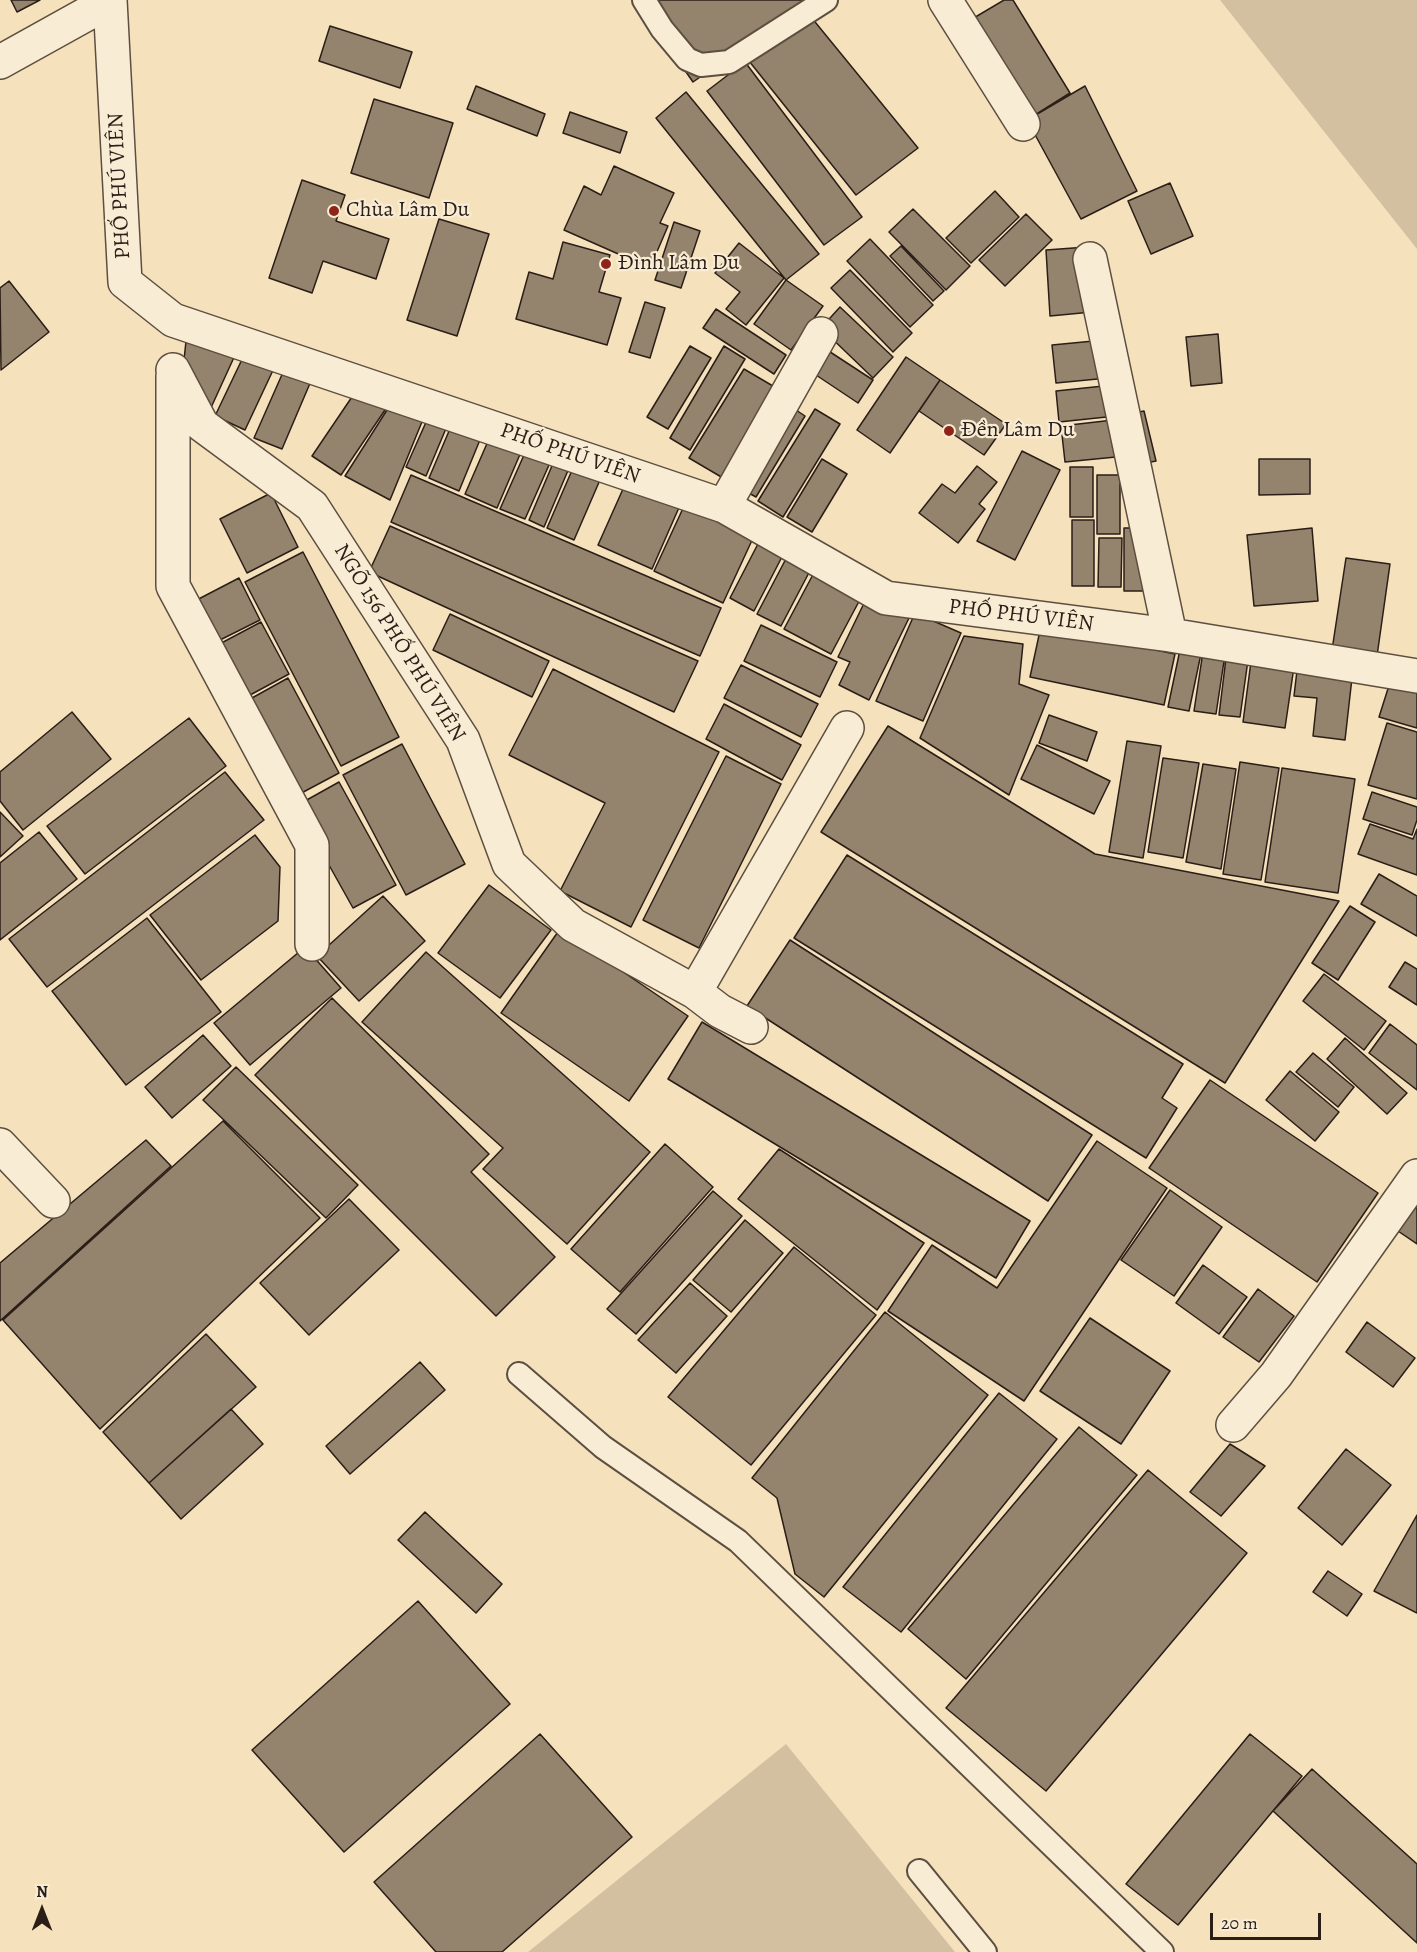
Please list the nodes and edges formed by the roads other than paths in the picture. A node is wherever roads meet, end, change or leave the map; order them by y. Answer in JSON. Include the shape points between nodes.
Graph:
{"nodes":[{"id":1,"x":644,"y":0,"type":"edge"},
{"id":2,"x":826,"y":0,"type":"edge"},
{"id":3,"x":945,"y":0,"type":"edge"},
{"id":4,"x":110,"y":1,"type":"edge"},
{"id":5,"x":0,"y":62,"type":"edge"},
{"id":6,"x":1023,"y":124,"type":"dead end"},
{"id":7,"x":1090,"y":259,"type":"dead end"},
{"id":8,"x":173,"y":320,"type":"junction"},
{"id":9,"x":821,"y":334,"type":"dead end"},
{"id":10,"x":173,"y":370,"type":"junction"},
{"id":11,"x":724,"y":506,"type":"junction"},
{"id":12,"x":1170,"y":635,"type":"junction"},
{"id":13,"x":1417,"y":676,"type":"edge"},
{"id":14,"x":847,"y":728,"type":"dead end"},
{"id":15,"x":312,"y":944,"type":"dead end"},
{"id":16,"x":695,"y":992,"type":"junction"},
{"id":17,"x":751,"y":1027,"type":"dead end"},
{"id":18,"x":0,"y":1145,"type":"edge"},
{"id":19,"x":1417,"y":1176,"type":"edge"},
{"id":20,"x":53,"y":1201,"type":"dead end"},
{"id":21,"x":519,"y":1374,"type":"dead end"},
{"id":22,"x":1233,"y":1425,"type":"dead end"},
{"id":23,"x":919,"y":1870,"type":"dead end"},
{"id":24,"x":985,"y":1952,"type":"edge"},
{"id":25,"x":1162,"y":1952,"type":"edge"}],
"edges":[{"from":1,"to":2,"type":"lane","via":[[687,59],[713,65],[729,62]]},
{"from":3,"to":6,"type":"street"},
{"from":4,"to":5,"type":"street","name":"PHỐ PHÚ VIÊN"},
{"from":4,"to":8,"type":"street","name":"PHỐ PHÚ VIÊN","via":[[125,282]]},
{"from":7,"to":12,"type":"street"},
{"from":8,"to":10,"type":"street"},
{"from":8,"to":11,"type":"street","name":"PHỐ PHÚ VIÊN"},
{"from":9,"to":11,"type":"street"},
{"from":10,"to":15,"type":"street","via":[[173,586],[312,845]]},
{"from":10,"to":16,"type":"street","name":"NGÕ 156 PHỐ PHÚ VIÊN","via":[[202,425],[312,506],[463,740],[509,864],[573,926]]},
{"from":11,"to":12,"type":"street","name":"PHỐ PHÚ VIÊN","via":[[886,598]]},
{"from":12,"to":13,"type":"street","name":"PHỐ PHÚ VIÊN"},
{"from":14,"to":16,"type":"street"},
{"from":16,"to":17,"type":"street","name":"NGÕ 156 PHỐ PHÚ VIÊN"},
{"from":18,"to":20,"type":"street"},
{"from":19,"to":22,"type":"street","via":[[1276,1375]]},
{"from":21,"to":25,"type":"lane","via":[[603,1447],[738,1541]]},
{"from":23,"to":24,"type":"lane"}]}
